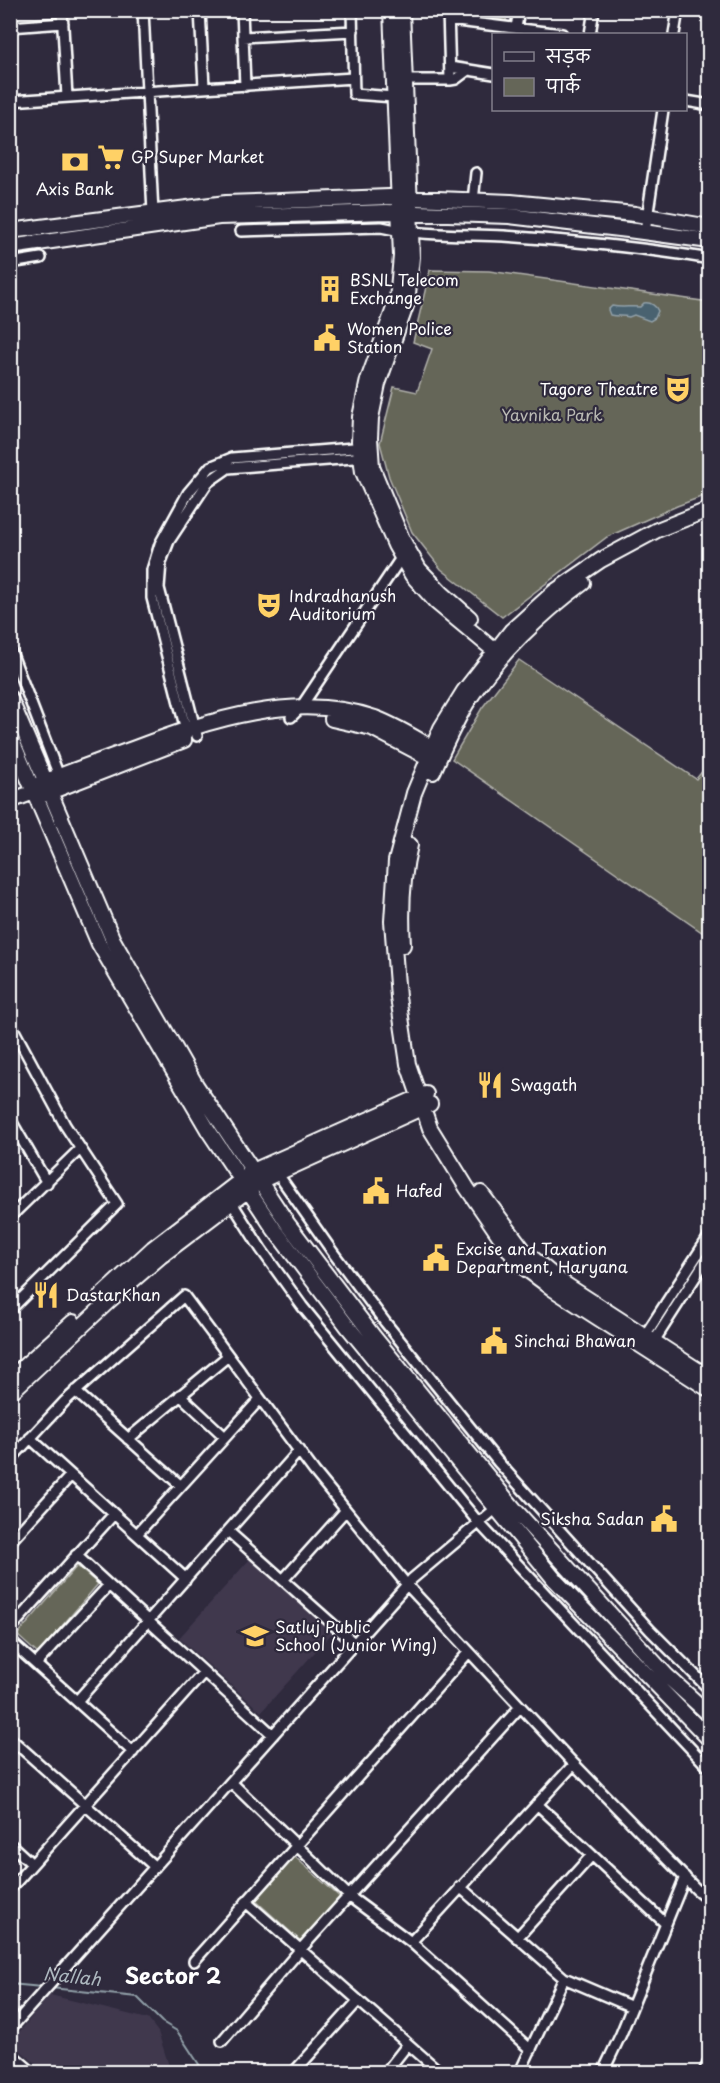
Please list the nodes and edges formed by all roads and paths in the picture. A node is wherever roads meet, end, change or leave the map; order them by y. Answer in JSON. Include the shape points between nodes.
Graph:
{"nodes":[{"id":1,"x":62,"y":10,"type":"edge"},
{"id":2,"x":143,"y":10,"type":"edge"},
{"id":3,"x":200,"y":10,"type":"edge"},
{"id":4,"x":242,"y":10,"type":"edge"},
{"id":5,"x":352,"y":10,"type":"edge"},
{"id":6,"x":391,"y":10,"type":"edge"},
{"id":7,"x":402,"y":10,"type":"edge"},
{"id":8,"x":519,"y":10,"type":"edge"},
{"id":9,"x":594,"y":10,"type":"edge"},
{"id":10,"x":678,"y":10,"type":"edge"},
{"id":11,"x":448,"y":15,"type":"edge"},
{"id":12,"x":63,"y":23,"type":"junction"},
{"id":13,"x":10,"y":27,"type":"edge"},
{"id":14,"x":516,"y":28,"type":"junction"},
{"id":15,"x":353,"y":31,"type":"junction"},
{"id":16,"x":554,"y":33,"type":"edge"},
{"id":17,"x":590,"y":33,"type":"edge"},
{"id":18,"x":674,"y":33,"type":"edge"},
{"id":19,"x":243,"y":37,"type":"junction"},
{"id":20,"x":450,"y":67,"type":"junction"},
{"id":21,"x":468,"y":70,"type":"junction"},
{"id":22,"x":492,"y":74,"type":"edge"},
{"id":23,"x":353,"y":78,"type":"junction"},
{"id":24,"x":405,"y":80,"type":"junction"},
{"id":25,"x":450,"y":80,"type":"junction"},
{"id":26,"x":245,"y":86,"type":"junction"},
{"id":27,"x":204,"y":87,"type":"junction"},
{"id":28,"x":147,"y":92,"type":"junction"},
{"id":29,"x":67,"y":97,"type":"junction"},
{"id":30,"x":394,"y":98,"type":"junction"},
{"id":31,"x":10,"y":101,"type":"edge"},
{"id":32,"x":687,"y":101,"type":"edge"},
{"id":33,"x":710,"y":105,"type":"edge"},
{"id":34,"x":663,"y":111,"type":"edge"},
{"id":35,"x":476,"y":173,"type":"dead end"},
{"id":36,"x":405,"y":198,"type":"junction"},
{"id":37,"x":473,"y":201,"type":"junction"},
{"id":38,"x":153,"y":213,"type":"junction"},
{"id":39,"x":405,"y":213,"type":"junction"},
{"id":40,"x":648,"y":216,"type":"junction"},
{"id":41,"x":710,"y":227,"type":"edge"},
{"id":42,"x":10,"y":231,"type":"edge"},
{"id":43,"x":241,"y":231,"type":"dead end"},
{"id":44,"x":406,"y":232,"type":"junction"},
{"id":45,"x":645,"y":232,"type":"junction"},
{"id":46,"x":710,"y":242,"type":"edge"},
{"id":47,"x":10,"y":248,"type":"edge"},
{"id":48,"x":41,"y":258,"type":"dead end"},
{"id":49,"x":710,"y":259,"type":"edge"},
{"id":50,"x":10,"y":263,"type":"edge"},
{"id":51,"x":366,"y":452,"type":"junction"},
{"id":52,"x":710,"y":509,"type":"edge"},
{"id":53,"x":710,"y":518,"type":"edge"},
{"id":54,"x":404,"y":553,"type":"junction"},
{"id":55,"x":10,"y":649,"type":"edge"},
{"id":56,"x":502,"y":650,"type":"junction"},
{"id":57,"x":10,"y":698,"type":"edge"},
{"id":58,"x":296,"y":712,"type":"junction"},
{"id":59,"x":192,"y":733,"type":"junction"},
{"id":60,"x":10,"y":736,"type":"edge"},
{"id":61,"x":435,"y":755,"type":"junction"},
{"id":62,"x":59,"y":776,"type":"junction"},
{"id":63,"x":39,"y":790,"type":"junction"},
{"id":64,"x":10,"y":801,"type":"edge"},
{"id":65,"x":10,"y":1023,"type":"edge"},
{"id":66,"x":425,"y":1101,"type":"junction"},
{"id":67,"x":10,"y":1119,"type":"edge"},
{"id":68,"x":80,"y":1149,"type":"junction"},
{"id":69,"x":274,"y":1168,"type":"junction"},
{"id":70,"x":256,"y":1176,"type":"junction"},
{"id":71,"x":46,"y":1183,"type":"junction"},
{"id":72,"x":244,"y":1185,"type":"junction"},
{"id":73,"x":232,"y":1203,"type":"junction"},
{"id":74,"x":10,"y":1217,"type":"edge"},
{"id":75,"x":710,"y":1234,"type":"edge"},
{"id":76,"x":710,"y":1254,"type":"edge"},
{"id":77,"x":10,"y":1310,"type":"edge"},
{"id":78,"x":646,"y":1343,"type":"junction"},
{"id":79,"x":228,"y":1356,"type":"junction"},
{"id":80,"x":710,"y":1378,"type":"edge"},
{"id":81,"x":10,"y":1379,"type":"edge"},
{"id":82,"x":710,"y":1390,"type":"edge"},
{"id":83,"x":75,"y":1391,"type":"junction"},
{"id":84,"x":10,"y":1393,"type":"edge"},
{"id":85,"x":180,"y":1395,"type":"junction"},
{"id":86,"x":260,"y":1399,"type":"junction"},
{"id":87,"x":225,"y":1437,"type":"junction"},
{"id":88,"x":30,"y":1438,"type":"junction"},
{"id":89,"x":128,"y":1438,"type":"junction"},
{"id":90,"x":299,"y":1451,"type":"junction"},
{"id":91,"x":10,"y":1460,"type":"edge"},
{"id":92,"x":71,"y":1474,"type":"junction"},
{"id":93,"x":181,"y":1486,"type":"junction"},
{"id":94,"x":501,"y":1504,"type":"junction"},
{"id":95,"x":346,"y":1510,"type":"junction"},
{"id":96,"x":114,"y":1514,"type":"junction"},
{"id":97,"x":478,"y":1522,"type":"junction"},
{"id":98,"x":228,"y":1531,"type":"junction"},
{"id":99,"x":137,"y":1534,"type":"junction"},
{"id":100,"x":10,"y":1542,"type":"edge"},
{"id":101,"x":76,"y":1556,"type":"junction"},
{"id":102,"x":186,"y":1578,"type":"junction"},
{"id":103,"x":283,"y":1580,"type":"junction"},
{"id":104,"x":109,"y":1585,"type":"junction"},
{"id":105,"x":407,"y":1585,"type":"junction"},
{"id":106,"x":148,"y":1621,"type":"junction"},
{"id":107,"x":10,"y":1629,"type":"edge"},
{"id":108,"x":10,"y":1641,"type":"edge"},
{"id":109,"x":355,"y":1644,"type":"junction"},
{"id":110,"x":469,"y":1652,"type":"junction"},
{"id":111,"x":36,"y":1664,"type":"junction"},
{"id":112,"x":204,"y":1672,"type":"junction"},
{"id":113,"x":653,"y":1682,"type":"junction"},
{"id":114,"x":710,"y":1690,"type":"edge"},
{"id":115,"x":640,"y":1695,"type":"junction"},
{"id":116,"x":77,"y":1701,"type":"junction"},
{"id":117,"x":520,"y":1707,"type":"junction"},
{"id":118,"x":710,"y":1715,"type":"edge"},
{"id":119,"x":273,"y":1735,"type":"junction"},
{"id":120,"x":10,"y":1737,"type":"edge"},
{"id":121,"x":710,"y":1740,"type":"edge"},
{"id":122,"x":133,"y":1752,"type":"junction"},
{"id":123,"x":574,"y":1764,"type":"junction"},
{"id":124,"x":710,"y":1769,"type":"edge"},
{"id":125,"x":231,"y":1782,"type":"junction"},
{"id":126,"x":86,"y":1804,"type":"junction"},
{"id":127,"x":537,"y":1804,"type":"junction"},
{"id":128,"x":10,"y":1844,"type":"edge"},
{"id":129,"x":297,"y":1846,"type":"junction"},
{"id":130,"x":592,"y":1855,"type":"junction"},
{"id":131,"x":32,"y":1864,"type":"junction"},
{"id":132,"x":156,"y":1867,"type":"junction"},
{"id":133,"x":685,"y":1877,"type":"junction"},
{"id":134,"x":460,"y":1887,"type":"junction"},
{"id":135,"x":10,"y":1889,"type":"edge"},
{"id":136,"x":350,"y":1897,"type":"junction"},
{"id":137,"x":710,"y":1900,"type":"edge"},
{"id":138,"x":246,"y":1902,"type":"junction"},
{"id":139,"x":666,"y":1924,"type":"junction"},
{"id":140,"x":518,"y":1938,"type":"junction"},
{"id":141,"x":411,"y":1942,"type":"junction"},
{"id":142,"x":300,"y":1950,"type":"junction"},
{"id":143,"x":194,"y":1961,"type":"dead end"},
{"id":144,"x":564,"y":1978,"type":"junction"},
{"id":145,"x":358,"y":2001,"type":"junction"},
{"id":146,"x":632,"y":2007,"type":"junction"},
{"id":147,"x":10,"y":2029,"type":"edge"},
{"id":148,"x":222,"y":2041,"type":"dead end"},
{"id":149,"x":408,"y":2044,"type":"junction"},
{"id":150,"x":531,"y":2050,"type":"junction"},
{"id":151,"x":10,"y":2053,"type":"edge"},
{"id":152,"x":710,"y":2059,"type":"edge"},
{"id":153,"x":32,"y":2073,"type":"edge"},
{"id":154,"x":294,"y":2073,"type":"edge"},
{"id":155,"x":386,"y":2073,"type":"edge"},
{"id":156,"x":440,"y":2073,"type":"edge"},
{"id":157,"x":520,"y":2073,"type":"edge"},
{"id":158,"x":603,"y":2073,"type":"edge"},
{"id":159,"x":704,"y":2073,"type":"edge"}],
"edges":[{"from":1,"to":12,"type":"street"},
{"from":2,"to":28,"type":"street"},
{"from":3,"to":27,"type":"street"},
{"from":4,"to":19,"type":"street"},
{"from":5,"to":15,"type":"street"},
{"from":6,"to":30,"type":"street"},
{"from":7,"to":24,"type":"street"},
{"from":8,"to":14,"type":"street"},
{"from":9,"to":17,"type":"street"},
{"from":10,"to":18,"type":"street"},
{"from":11,"to":14,"type":"street"},
{"from":11,"to":20,"type":"street"},
{"from":12,"to":13,"type":"street"},
{"from":12,"to":29,"type":"street"},
{"from":14,"to":16,"type":"street"},
{"from":15,"to":19,"type":"street"},
{"from":15,"to":23,"type":"street"},
{"from":19,"to":26,"type":"street"},
{"from":20,"to":21,"type":"street"},
{"from":20,"to":25,"type":"street"},
{"from":21,"to":22,"type":"street"},
{"from":21,"to":25,"type":"street"},
{"from":23,"to":26,"type":"street"},
{"from":23,"to":30,"type":"street","via":[[354,94]]},
{"from":24,"to":25,"type":"street"},
{"from":24,"to":36,"type":"street"},
{"from":26,"to":27,"type":"street"},
{"from":27,"to":28,"type":"street"},
{"from":28,"to":29,"type":"street"},
{"from":28,"to":38,"type":"street"},
{"from":29,"to":31,"type":"street"},
{"from":30,"to":36,"type":"street"},
{"from":32,"to":33,"type":"street"},
{"from":34,"to":40,"type":"street"},
{"from":35,"to":37,"type":"street"},
{"from":36,"to":37,"type":"street"},
{"from":36,"to":38,"type":"street","via":[[226,203]]},
{"from":36,"to":39,"type":"street"},
{"from":37,"to":40,"type":"street"},
{"from":38,"to":42,"type":"street"},
{"from":39,"to":44,"type":"street"},
{"from":39,"to":45,"type":"street","via":[[509,216]]},
{"from":39,"to":47,"type":"street","via":[[219,217]]},
{"from":40,"to":41,"type":"street"},
{"from":40,"to":45,"type":"street"},
{"from":43,"to":44,"type":"street","via":[[381,227]]},
{"from":44,"to":49,"type":"street","via":[[596,243]]},
{"from":44,"to":51,"type":"street","via":[[412,257],[407,303],[378,384]]},
{"from":45,"to":46,"type":"street"},
{"from":48,"to":50,"type":"street"},
{"from":51,"to":54,"type":"street"},
{"from":51,"to":59,"type":"street","via":[[232,458],[210,468],[188,492],[160,544],[152,570],[152,598]]},
{"from":52,"to":56,"type":"street","via":[[657,530],[601,560],[554,592],[511,631]]},
{"from":53,"to":56,"type":"street","via":[[658,538],[603,568]]},
{"from":54,"to":56,"type":"street"},
{"from":54,"to":58,"type":"street"},
{"from":55,"to":62,"type":"street"},
{"from":56,"to":61,"type":"street","via":[[464,691],[441,728]]},
{"from":57,"to":63,"type":"street"},
{"from":58,"to":59,"type":"street"},
{"from":58,"to":61,"type":"street","via":[[372,728]]},
{"from":59,"to":62,"type":"street"},
{"from":59,"to":63,"type":"street"},
{"from":60,"to":63,"type":"street"},
{"from":61,"to":66,"type":"street","via":[[406,861],[401,920],[406,996]]},
{"from":62,"to":63,"type":"street"},
{"from":63,"to":64,"type":"street"},
{"from":63,"to":70,"type":"street","via":[[112,940],[196,1085]]},
{"from":63,"to":72,"type":"street","via":[[99,944]]},
{"from":65,"to":68,"type":"street"},
{"from":66,"to":69,"type":"street"},
{"from":66,"to":78,"type":"street","via":[[518,1263],[553,1289]]},
{"from":67,"to":71,"type":"street"},
{"from":68,"to":71,"type":"street"},
{"from":68,"to":77,"type":"street","via":[[117,1204]]},
{"from":69,"to":70,"type":"street"},
{"from":69,"to":114,"type":"street","via":[[385,1322],[498,1462],[650,1630]]},
{"from":70,"to":72,"type":"street"},
{"from":70,"to":94,"type":"street","via":[[288,1224]]},
{"from":71,"to":74,"type":"street"},
{"from":72,"to":73,"type":"street"},
{"from":72,"to":81,"type":"street","via":[[153,1248]]},
{"from":72,"to":94,"type":"street","via":[[348,1327]]},
{"from":73,"to":84,"type":"street","via":[[152,1263]]},
{"from":73,"to":97,"type":"street","via":[[302,1306]]},
{"from":75,"to":78,"type":"street"},
{"from":76,"to":78,"type":"street"},
{"from":78,"to":80,"type":"street"},
{"from":78,"to":82,"type":"street"},
{"from":79,"to":83,"type":"street","via":[[184,1296]]},
{"from":79,"to":85,"type":"street"},
{"from":79,"to":86,"type":"street"},
{"from":83,"to":88,"type":"street"},
{"from":83,"to":89,"type":"street"},
{"from":85,"to":87,"type":"street"},
{"from":85,"to":89,"type":"street"},
{"from":86,"to":87,"type":"street"},
{"from":86,"to":90,"type":"street"},
{"from":87,"to":93,"type":"street"},
{"from":88,"to":91,"type":"street"},
{"from":88,"to":92,"type":"street"},
{"from":89,"to":93,"type":"street"},
{"from":90,"to":95,"type":"street"},
{"from":90,"to":98,"type":"street"},
{"from":92,"to":96,"type":"street"},
{"from":92,"to":100,"type":"street"},
{"from":93,"to":99,"type":"street"},
{"from":94,"to":97,"type":"street"},
{"from":94,"to":113,"type":"street","via":[[555,1580]]},
{"from":94,"to":118,"type":"street","via":[[667,1676]]},
{"from":95,"to":103,"type":"street"},
{"from":95,"to":105,"type":"street"},
{"from":96,"to":99,"type":"street"},
{"from":96,"to":101,"type":"street"},
{"from":97,"to":105,"type":"street"},
{"from":97,"to":115,"type":"street"},
{"from":98,"to":102,"type":"street"},
{"from":98,"to":103,"type":"street"},
{"from":99,"to":102,"type":"street"},
{"from":101,"to":104,"type":"street"},
{"from":101,"to":107,"type":"street"},
{"from":102,"to":106,"type":"street"},
{"from":103,"to":109,"type":"street"},
{"from":104,"to":106,"type":"street"},
{"from":104,"to":111,"type":"street"},
{"from":105,"to":109,"type":"street"},
{"from":105,"to":110,"type":"street"},
{"from":106,"to":112,"type":"street"},
{"from":106,"to":116,"type":"street"},
{"from":108,"to":111,"type":"street"},
{"from":109,"to":119,"type":"street"},
{"from":110,"to":117,"type":"street"},
{"from":110,"to":129,"type":"street"},
{"from":111,"to":116,"type":"street"},
{"from":112,"to":119,"type":"street"},
{"from":112,"to":122,"type":"street"},
{"from":113,"to":115,"type":"street"},
{"from":113,"to":121,"type":"street"},
{"from":115,"to":124,"type":"street"},
{"from":116,"to":122,"type":"street"},
{"from":117,"to":123,"type":"street"},
{"from":117,"to":136,"type":"street"},
{"from":119,"to":125,"type":"street"},
{"from":120,"to":126,"type":"street"},
{"from":122,"to":126,"type":"street"},
{"from":123,"to":127,"type":"street"},
{"from":123,"to":133,"type":"street"},
{"from":125,"to":129,"type":"street"},
{"from":125,"to":132,"type":"street"},
{"from":126,"to":131,"type":"street"},
{"from":126,"to":132,"type":"street"},
{"from":127,"to":130,"type":"street"},
{"from":127,"to":134,"type":"street"},
{"from":128,"to":131,"type":"street"},
{"from":129,"to":136,"type":"street"},
{"from":129,"to":138,"type":"street"},
{"from":130,"to":139,"type":"street"},
{"from":130,"to":140,"type":"street"},
{"from":131,"to":135,"type":"street"},
{"from":132,"to":147,"type":"street"},
{"from":133,"to":137,"type":"street"},
{"from":133,"to":139,"type":"street"},
{"from":134,"to":140,"type":"street"},
{"from":134,"to":141,"type":"street"},
{"from":136,"to":141,"type":"street"},
{"from":136,"to":142,"type":"street"},
{"from":138,"to":142,"type":"street"},
{"from":138,"to":143,"type":"street"},
{"from":139,"to":146,"type":"street"},
{"from":140,"to":144,"type":"street"},
{"from":141,"to":150,"type":"street"},
{"from":142,"to":145,"type":"street"},
{"from":142,"to":148,"type":"street"},
{"from":144,"to":146,"type":"street"},
{"from":144,"to":150,"type":"street"},
{"from":145,"to":149,"type":"street"},
{"from":145,"to":154,"type":"street"},
{"from":146,"to":158,"type":"street"},
{"from":149,"to":155,"type":"street"},
{"from":149,"to":156,"type":"street"},
{"from":150,"to":157,"type":"street"},
{"from":151,"to":153,"type":"street"},
{"from":152,"to":159,"type":"street"}]}
